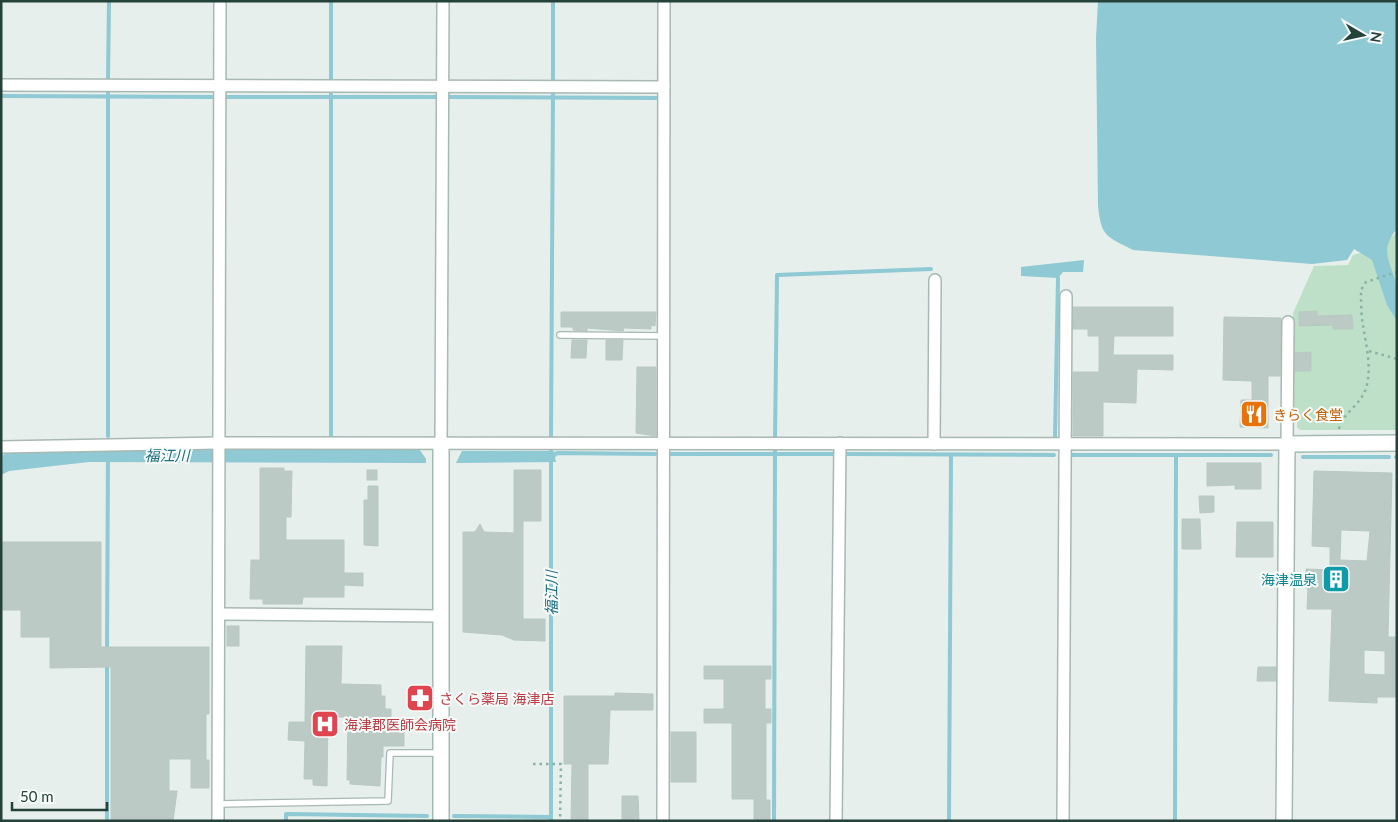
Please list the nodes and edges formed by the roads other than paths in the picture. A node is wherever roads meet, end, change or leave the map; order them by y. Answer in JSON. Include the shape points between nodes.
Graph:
{"nodes":[{"id":1,"x":220,"y":1,"type":"edge"},
{"id":2,"x":443,"y":1,"type":"edge"},
{"id":3,"x":664,"y":1,"type":"edge"},
{"id":4,"x":1,"y":86,"type":"edge"},
{"id":5,"x":220,"y":87,"type":"junction"},
{"id":6,"x":664,"y":87,"type":"junction"},
{"id":7,"x":443,"y":88,"type":"junction"},
{"id":8,"x":935,"y":280,"type":"dead end"},
{"id":9,"x":1066,"y":296,"type":"dead end"},
{"id":10,"x":1288,"y":322,"type":"dead end"},
{"id":11,"x":560,"y":335,"type":"dead end"},
{"id":12,"x":664,"y":336,"type":"junction"},
{"id":13,"x":441,"y":443,"type":"junction"},
{"id":14,"x":663,"y":443,"type":"junction"},
{"id":15,"x":840,"y":443,"type":"junction"},
{"id":16,"x":1397,"y":443,"type":"edge"},
{"id":17,"x":934,"y":444,"type":"junction"},
{"id":18,"x":1065,"y":444,"type":"junction"},
{"id":19,"x":1287,"y":444,"type":"junction"},
{"id":20,"x":219,"y":445,"type":"junction"},
{"id":21,"x":1,"y":447,"type":"edge"},
{"id":22,"x":219,"y":614,"type":"junction"},
{"id":23,"x":440,"y":616,"type":"junction"},
{"id":24,"x":441,"y":753,"type":"junction"},
{"id":25,"x":218,"y":804,"type":"junction"},
{"id":26,"x":218,"y":821,"type":"edge"},
{"id":27,"x":441,"y":821,"type":"edge"},
{"id":28,"x":663,"y":821,"type":"edge"},
{"id":29,"x":836,"y":821,"type":"edge"},
{"id":30,"x":1063,"y":821,"type":"edge"},
{"id":31,"x":1284,"y":821,"type":"edge"}],
"edges":[{"from":1,"to":5,"type":"street"},
{"from":2,"to":7,"type":"street"},
{"from":3,"to":6,"type":"street"},
{"from":4,"to":5,"type":"street"},
{"from":5,"to":7,"type":"street"},
{"from":5,"to":20,"type":"street"},
{"from":6,"to":7,"type":"street"},
{"from":6,"to":12,"type":"street"},
{"from":7,"to":13,"type":"street"},
{"from":8,"to":17,"type":"street"},
{"from":9,"to":18,"type":"street"},
{"from":10,"to":19,"type":"street"},
{"from":11,"to":12,"type":"lane"},
{"from":12,"to":14,"type":"street"},
{"from":13,"to":14,"type":"street"},
{"from":13,"to":20,"type":"street"},
{"from":13,"to":23,"type":"street"},
{"from":14,"to":15,"type":"street"},
{"from":14,"to":28,"type":"street"},
{"from":15,"to":17,"type":"street"},
{"from":15,"to":29,"type":"street"},
{"from":16,"to":19,"type":"street"},
{"from":17,"to":18,"type":"street"},
{"from":18,"to":19,"type":"street"},
{"from":18,"to":30,"type":"street"},
{"from":19,"to":31,"type":"street"},
{"from":20,"to":21,"type":"street"},
{"from":20,"to":22,"type":"street"},
{"from":22,"to":23,"type":"street"},
{"from":22,"to":25,"type":"street"},
{"from":23,"to":24,"type":"street"},
{"from":24,"to":25,"type":"lane","via":[[390,753],[388,801]]},
{"from":24,"to":27,"type":"street"},
{"from":25,"to":26,"type":"street"}]}
